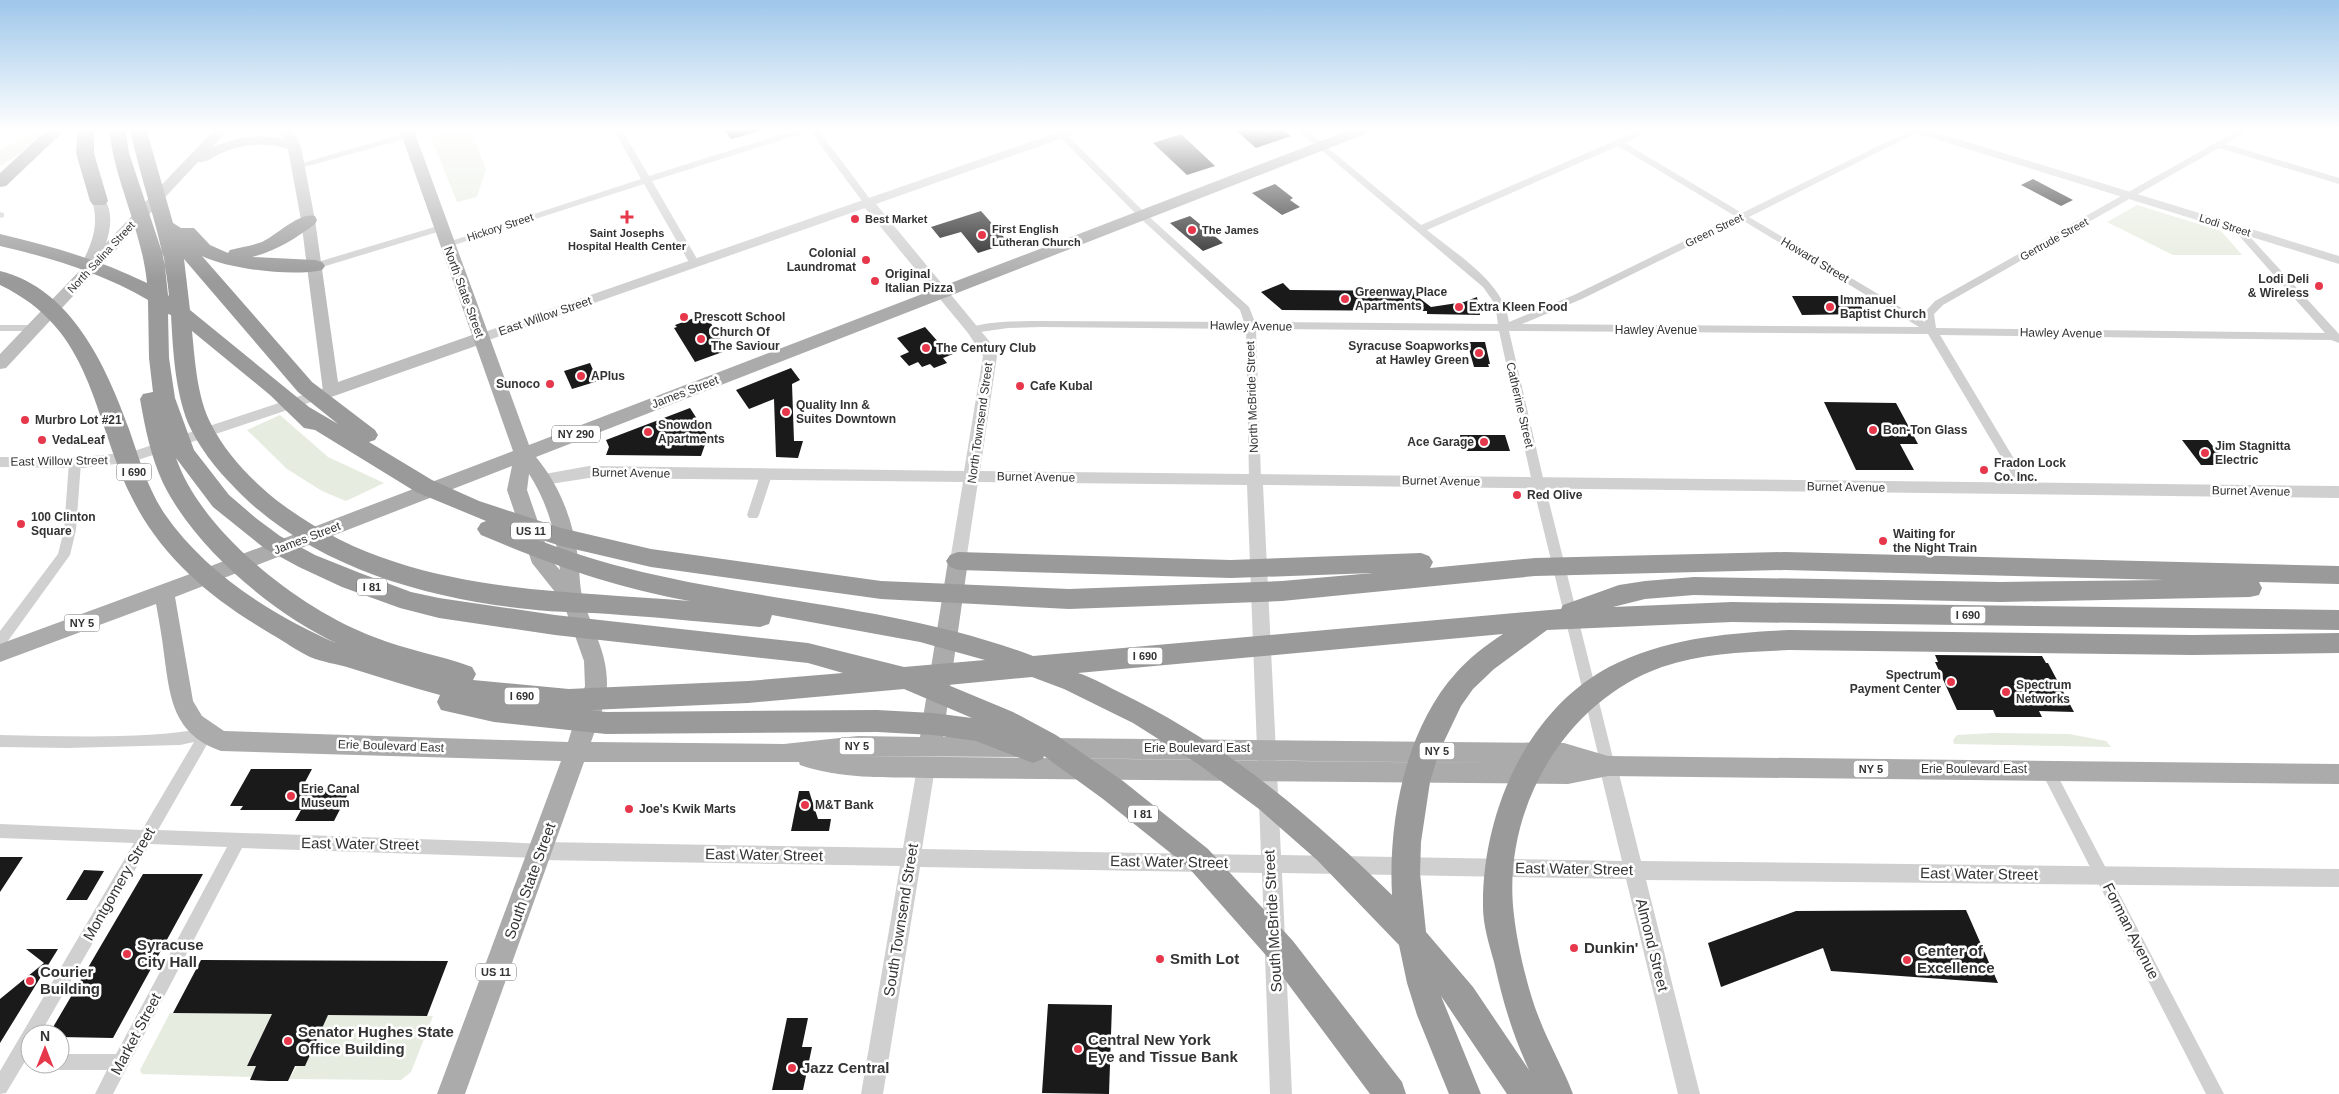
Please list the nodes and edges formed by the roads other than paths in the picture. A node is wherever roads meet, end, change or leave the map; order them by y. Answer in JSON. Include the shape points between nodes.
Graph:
{"nodes":[{"id":1,"x":93,"y":179,"type":"edge"},
{"id":2,"x":129,"y":179,"type":"edge"},
{"id":3,"x":159,"y":179,"type":"edge"},
{"id":4,"x":172,"y":179,"type":"edge"},
{"id":5,"x":175,"y":179,"type":"edge"},
{"id":6,"x":300,"y":179,"type":"edge"},
{"id":7,"x":424,"y":179,"type":"edge"},
{"id":8,"x":653,"y":179,"type":"edge"},
{"id":9,"x":850,"y":179,"type":"edge"},
{"id":10,"x":931,"y":179,"type":"edge"},
{"id":11,"x":1106,"y":179,"type":"edge"},
{"id":12,"x":1235,"y":179,"type":"edge"},
{"id":13,"x":1360,"y":179,"type":"edge"},
{"id":14,"x":1534,"y":179,"type":"edge"},
{"id":15,"x":1681,"y":179,"type":"edge"},
{"id":16,"x":1816,"y":179,"type":"edge"},
{"id":17,"x":2076,"y":179,"type":"edge"},
{"id":18,"x":2159,"y":179,"type":"edge"},
{"id":19,"x":647,"y":181,"type":"junction"},
{"id":20,"x":163,"y":188,"type":"junction"},
{"id":21,"x":2130,"y":196,"type":"junction"},
{"id":22,"x":99,"y":200,"type":"joint"},
{"id":23,"x":868,"y":203,"type":"junction"},
{"id":24,"x":1142,"y":215,"type":"junction"},
{"id":25,"x":1743,"y":216,"type":"junction"},
{"id":26,"x":308,"y":220,"type":"junction"},
{"id":27,"x":441,"y":228,"type":"junction"},
{"id":28,"x":2237,"y":228,"type":"junction"},
{"id":29,"x":1420,"y":229,"type":"junction"},
{"id":30,"x":0,"y":240,"type":"edge"},
{"id":31,"x":447,"y":244,"type":"junction"},
{"id":32,"x":210,"y":253,"type":"junction"},
{"id":33,"x":2339,"y":260,"type":"edge"},
{"id":34,"x":696,"y":264,"type":"junction"},
{"id":35,"x":315,"y":266,"type":"junction"},
{"id":36,"x":84,"y":276,"type":"junction"},
{"id":37,"x":0,"y":277,"type":"edge"},
{"id":38,"x":941,"y":293,"type":"junction"},
{"id":39,"x":198,"y":326,"type":"joint"},
{"id":40,"x":1250,"y":326,"type":"junction"},
{"id":41,"x":0,"y":328,"type":"edge"},
{"id":42,"x":34,"y":328,"type":"junction"},
{"id":43,"x":1504,"y":328,"type":"junction"},
{"id":44,"x":973,"y":330,"type":"junction"},
{"id":45,"x":1931,"y":331,"type":"junction"},
{"id":46,"x":481,"y":338,"type":"junction"},
{"id":47,"x":2338,"y":339,"type":"edge"},
{"id":48,"x":0,"y":364,"type":"edge"},
{"id":49,"x":281,"y":393,"type":"joint"},
{"id":50,"x":329,"y":397,"type":"junction"},
{"id":51,"x":169,"y":438,"type":"junction"},
{"id":52,"x":524,"y":454,"type":"junction"},
{"id":53,"x":0,"y":462,"type":"edge"},
{"id":54,"x":75,"y":462,"type":"junction"},
{"id":55,"x":766,"y":475,"type":"junction"},
{"id":56,"x":407,"y":476,"type":"junction"},
{"id":57,"x":973,"y":476,"type":"junction"},
{"id":58,"x":1255,"y":479,"type":"junction"},
{"id":59,"x":544,"y":480,"type":"junction"},
{"id":60,"x":1538,"y":482,"type":"junction"},
{"id":61,"x":2026,"y":489,"type":"junction"},
{"id":62,"x":2339,"y":492,"type":"edge"},
{"id":63,"x":753,"y":515,"type":"dead end"},
{"id":64,"x":958,"y":561,"type":"junction"},
{"id":65,"x":2339,"y":575,"type":"edge"},
{"id":66,"x":1282,"y":579,"type":"junction"},
{"id":67,"x":2339,"y":587,"type":"edge"},
{"id":68,"x":164,"y":592,"type":"junction"},
{"id":69,"x":572,"y":598,"type":"junction"},
{"id":70,"x":2339,"y":620,"type":"edge"},
{"id":71,"x":921,"y":632,"type":"junction"},
{"id":72,"x":304,"y":640,"type":"junction"},
{"id":73,"x":0,"y":641,"type":"edge"},
{"id":74,"x":2339,"y":643,"type":"edge"},
{"id":75,"x":0,"y":653,"type":"edge"},
{"id":76,"x":748,"y":692,"type":"junction"},
{"id":77,"x":206,"y":734,"type":"junction"},
{"id":78,"x":0,"y":741,"type":"edge"},
{"id":79,"x":576,"y":752,"type":"junction"},
{"id":80,"x":928,"y":758,"type":"junction"},
{"id":81,"x":1265,"y":760,"type":"junction"},
{"id":82,"x":1608,"y":766,"type":"junction"},
{"id":83,"x":2047,"y":769,"type":"junction"},
{"id":84,"x":2339,"y":774,"type":"edge"},
{"id":85,"x":1113,"y":790,"type":"junction"},
{"id":86,"x":0,"y":831,"type":"edge"},
{"id":87,"x":148,"y":835,"type":"junction"},
{"id":88,"x":238,"y":842,"type":"junction"},
{"id":89,"x":541,"y":851,"type":"junction"},
{"id":90,"x":911,"y":858,"type":"junction"},
{"id":91,"x":1270,"y":864,"type":"junction"},
{"id":92,"x":1634,"y":870,"type":"junction"},
{"id":93,"x":2102,"y":875,"type":"junction"},
{"id":94,"x":2339,"y":878,"type":"edge"},
{"id":95,"x":37,"y":1024,"type":"edge"},
{"id":96,"x":70,"y":1062,"type":"edge"},
{"id":97,"x":121,"y":1062,"type":"junction"},
{"id":98,"x":20,"y":1064,"type":"edge"},
{"id":99,"x":0,"y":1087,"type":"edge"},
{"id":100,"x":104,"y":1094,"type":"edge"},
{"id":101,"x":451,"y":1094,"type":"edge"},
{"id":102,"x":872,"y":1094,"type":"edge"},
{"id":103,"x":1281,"y":1094,"type":"edge"},
{"id":104,"x":1390,"y":1094,"type":"edge"},
{"id":105,"x":1465,"y":1094,"type":"edge"},
{"id":106,"x":1526,"y":1094,"type":"edge"},
{"id":107,"x":1556,"y":1094,"type":"edge"},
{"id":108,"x":1689,"y":1094,"type":"edge"},
{"id":109,"x":2215,"y":1094,"type":"edge"}],
"edges":[{"from":1,"to":22,"type":"highway"},
{"from":2,"to":51,"type":"highway","via":[[154,258],[159,358],[151,400]]},
{"from":3,"to":20,"type":"highway","number":"I 81"},
{"from":4,"to":20,"type":"main road","name":"North Salina Street"},
{"from":5,"to":20,"type":"main road"},
{"from":6,"to":26,"type":"main road"},
{"from":7,"to":27,"type":"main road","name":"North State Street","number":"US 11"},
{"from":8,"to":19,"type":"street","name":"Hickory Street"},
{"from":9,"to":23,"type":"street","name":"North Townsend Street"},
{"from":10,"to":23,"type":"street","name":"East Willow Street"},
{"from":11,"to":24,"type":"street","name":"North McBride Street"},
{"from":12,"to":24,"type":"main road","name":"James Street","number":"NY 290"},
{"from":13,"to":29,"type":"street","name":"Catherine Street"},
{"from":14,"to":29,"type":"street"},
{"from":15,"to":25,"type":"street","name":"Howard Street"},
{"from":16,"to":25,"type":"street","name":"Green Street"},
{"from":17,"to":21,"type":"street","name":"Lodi Street"},
{"from":18,"to":21,"type":"street","name":"Gertrude Street"},
{"from":19,"to":31,"type":"street","name":"Hickory Street"},
{"from":19,"to":34,"type":"street"},
{"from":20,"to":32,"type":"highway","via":[[184,228],[195,243]]},
{"from":20,"to":36,"type":"main road","name":"North Salina Street"},
{"from":20,"to":50,"type":"highway","via":[[186,250],[305,387]]},
{"from":20,"to":71,"type":"highway","number":"I 81","via":[[181,310],[184,358],[200,425],[223,461],[253,494],[302,532],[351,556],[390,570],[460,589],[515,598]]},
{"from":21,"to":28,"type":"street","name":"Lodi Street"},
{"from":21,"to":45,"type":"street","name":"Gertrude Street","via":[[1939,303],[1929,313]]},
{"from":22,"to":36,"type":"main road","via":[[104,213],[104,230]]},
{"from":23,"to":34,"type":"street","name":"East Willow Street"},
{"from":23,"to":38,"type":"street","name":"North Townsend Street"},
{"from":24,"to":38,"type":"main road","name":"James Street","number":"NY 290"},
{"from":24,"to":40,"type":"street","name":"North McBride Street","via":[[1238,301],[1245,309]]},
{"from":25,"to":43,"type":"street","name":"Green Street","via":[[1578,297]]},
{"from":25,"to":45,"type":"street","name":"Howard Street"},
{"from":26,"to":32,"type":"highway","via":[[285,238],[265,248],[238,254]]},
{"from":26,"to":35,"type":"main road"},
{"from":27,"to":31,"type":"main road","name":"North State Street","number":"US 11"},
{"from":27,"to":35,"type":"street"},
{"from":28,"to":33,"type":"street","name":"Lodi Street"},
{"from":28,"to":47,"type":"street"},
{"from":29,"to":43,"type":"street","name":"Catherine Street","via":[[1494,293],[1504,316]]},
{"from":30,"to":39,"type":"highway","via":[[66,257],[117,276],[143,289]]},
{"from":31,"to":46,"type":"main road","name":"North State Street","number":"US 11"},
{"from":32,"to":35,"type":"highway","via":[[243,261]]},
{"from":34,"to":46,"type":"street","name":"East Willow Street"},
{"from":35,"to":50,"type":"main road"},
{"from":36,"to":42,"type":"main road","name":"North Salina Street"},
{"from":37,"to":72,"type":"highway","number":"I 690","via":[[38,298],[74,334],[93,364],[147,504],[175,545],[209,580],[254,613]]},
{"from":38,"to":44,"type":"street","name":"North Townsend Street"},
{"from":38,"to":52,"type":"main road","name":"James Street","number":"NY 290"},
{"from":39,"to":49,"type":"highway"},
{"from":40,"to":43,"type":"street","name":"Hawley Avenue"},
{"from":40,"to":44,"type":"street","name":"Hawley Avenue","via":[[1041,324]]},
{"from":40,"to":58,"type":"street","name":"North McBride Street"},
{"from":41,"to":42,"type":"street"},
{"from":42,"to":48,"type":"main road","name":"North Salina Street"},
{"from":43,"to":45,"type":"street","name":"Hawley Avenue"},
{"from":43,"to":60,"type":"street","name":"Catherine Street"},
{"from":44,"to":57,"type":"street","name":"North Townsend Street","via":[[990,356]]},
{"from":45,"to":47,"type":"street","name":"Hawley Avenue"},
{"from":45,"to":61,"type":"street","name":"Howard Street"},
{"from":46,"to":50,"type":"main road","name":"East Willow Street"},
{"from":46,"to":52,"type":"main road","name":"North State Street","number":"US 11"},
{"from":49,"to":56,"type":"highway","via":[[354,464]]},
{"from":50,"to":54,"type":"street","name":"East Willow Street","via":[[132,457]]},
{"from":50,"to":56,"type":"highway","via":[[356,428]]},
{"from":51,"to":76,"type":"highway","via":[[168,466],[180,493],[222,546],[265,588],[312,619],[351,638],[389,654],[471,676],[515,682],[624,690]]},
{"from":51,"to":85,"type":"highway","number":"I 81","via":[[221,501],[272,542],[351,580],[439,608],[555,625],[808,653],[908,679],[1028,732]]},
{"from":52,"to":59,"type":"main road","name":"North State Street","number":"US 11"},
{"from":52,"to":68,"type":"main road","name":"James Street"},
{"from":52,"to":69,"type":"main road","name":"North State Street","number":"US 11","via":[[517,490],[542,563]]},
{"from":53,"to":54,"type":"street","name":"East Willow Street"},
{"from":54,"to":73,"type":"street","via":[[70,530],[64,555]]},
{"from":55,"to":57,"type":"street","name":"Burnet Avenue"},
{"from":55,"to":59,"type":"street","name":"Burnet Avenue","via":[[589,472]]},
{"from":55,"to":63,"type":"street"},
{"from":56,"to":66,"type":"highway","via":[[493,515],[561,537],[587,538],[651,558],[881,590],[1069,599],[1232,594]]},
{"from":56,"to":71,"type":"highway","via":[[442,508],[590,569],[695,592]]},
{"from":57,"to":58,"type":"street","name":"Burnet Avenue"},
{"from":57,"to":64,"type":"street","name":"North Townsend Street"},
{"from":58,"to":60,"type":"street","name":"Burnet Avenue"},
{"from":58,"to":81,"type":"street","name":"North McBride Street"},
{"from":59,"to":69,"type":"main road","name":"North State Street","number":"US 11","via":[[570,554]]},
{"from":60,"to":61,"type":"street","name":"Burnet Avenue"},
{"from":60,"to":82,"type":"street","name":"Catherine Street"},
{"from":61,"to":62,"type":"street","name":"Burnet Avenue"},
{"from":64,"to":66,"type":"highway","via":[[1231,569]]},
{"from":64,"to":80,"type":"main road","name":"North Townsend Street"},
{"from":65,"to":66,"type":"highway","via":[[1579,559]]},
{"from":67,"to":105,"type":"highway","via":[[2000,592],[1694,586],[1619,595],[1541,622],[1516,636],[1468,676],[1426,746],[1404,845],[1408,914],[1418,967],[1435,1023]]},
{"from":68,"to":75,"type":"main road","name":"James Street","number":"NY 5"},
{"from":68,"to":77,"type":"main road","number":"NY 5","via":[[184,707],[193,723]]},
{"from":69,"to":79,"type":"main road","name":"North State Street","number":"US 11","via":[[588,637],[597,675],[593,704]]},
{"from":70,"to":76,"type":"highway","number":"I 690","via":[[1732,612],[1545,620]]},
{"from":71,"to":106,"type":"highway","number":"I 81","via":[[1039,666],[1104,695],[1170,730],[1250,784],[1324,846],[1439,968]]},
{"from":72,"to":76,"type":"highway","number":"I 690","via":[[331,652],[423,680],[474,691],[569,700]]},
{"from":72,"to":85,"type":"highway","via":[[354,672],[395,688],[494,711],[606,723],[877,721],[933,724],[976,730],[1002,738],[1072,768]]},
{"from":74,"to":107,"type":"highway","via":[[1742,642],[1653,660],[1598,687],[1556,726],[1538,751],[1514,800],[1498,861],[1498,908],[1522,1017]]},
{"from":77,"to":78,"type":"street","name":"Erie Boulevard East","via":[[180,739]]},
{"from":77,"to":79,"type":"main road","name":"Erie Boulevard East","number":"NY 5","via":[[221,741]]},
{"from":77,"to":87,"type":"street","name":"Montgomery Street"},
{"from":79,"to":80,"type":"main road","name":"Erie Boulevard East","number":"NY 5","via":[[784,754],[852,766]]},
{"from":79,"to":89,"type":"main road","name":"South State Street","number":"US 11"},
{"from":80,"to":81,"type":"main road","name":"Erie Boulevard East","number":"NY 5"},
{"from":80,"to":90,"type":"street","name":"South Townsend Street"},
{"from":81,"to":82,"type":"main road","name":"Erie Boulevard East","number":"NY 5","via":[[1568,774]]},
{"from":81,"to":91,"type":"street","name":"South McBride Street"},
{"from":82,"to":83,"type":"main road","name":"Erie Boulevard East","number":"NY 5"},
{"from":82,"to":92,"type":"street","name":"Almond Street"},
{"from":83,"to":84,"type":"main road","name":"Erie Boulevard East","number":"NY 5"},
{"from":83,"to":93,"type":"street","name":"Forman Avenue"},
{"from":85,"to":104,"type":"highway","number":"I 81","via":[[1198,858],[1256,920]]},
{"from":86,"to":87,"type":"street","name":"East Water Street"},
{"from":87,"to":88,"type":"street","name":"East Water Street"},
{"from":87,"to":95,"type":"street","name":"Montgomery Street"},
{"from":88,"to":89,"type":"street","name":"East Water Street","via":[[479,846]]},
{"from":88,"to":97,"type":"street","name":"Market Street"},
{"from":89,"to":90,"type":"street","name":"East Water Street"},
{"from":89,"to":101,"type":"main road","name":"South State Street","number":"US 11"},
{"from":90,"to":91,"type":"street","name":"East Water Street"},
{"from":90,"to":102,"type":"street","name":"South Townsend Street"},
{"from":91,"to":92,"type":"street","name":"East Water Street"},
{"from":91,"to":103,"type":"street","name":"South McBride Street"},
{"from":92,"to":93,"type":"street","name":"East Water Street"},
{"from":92,"to":108,"type":"street","name":"Almond Street"},
{"from":93,"to":94,"type":"street","name":"East Water Street"},
{"from":93,"to":109,"type":"street","name":"Forman Avenue"},
{"from":96,"to":97,"type":"street"},
{"from":97,"to":100,"type":"street","name":"Market Street"},
{"from":98,"to":99,"type":"street","name":"Montgomery Street"}]}
